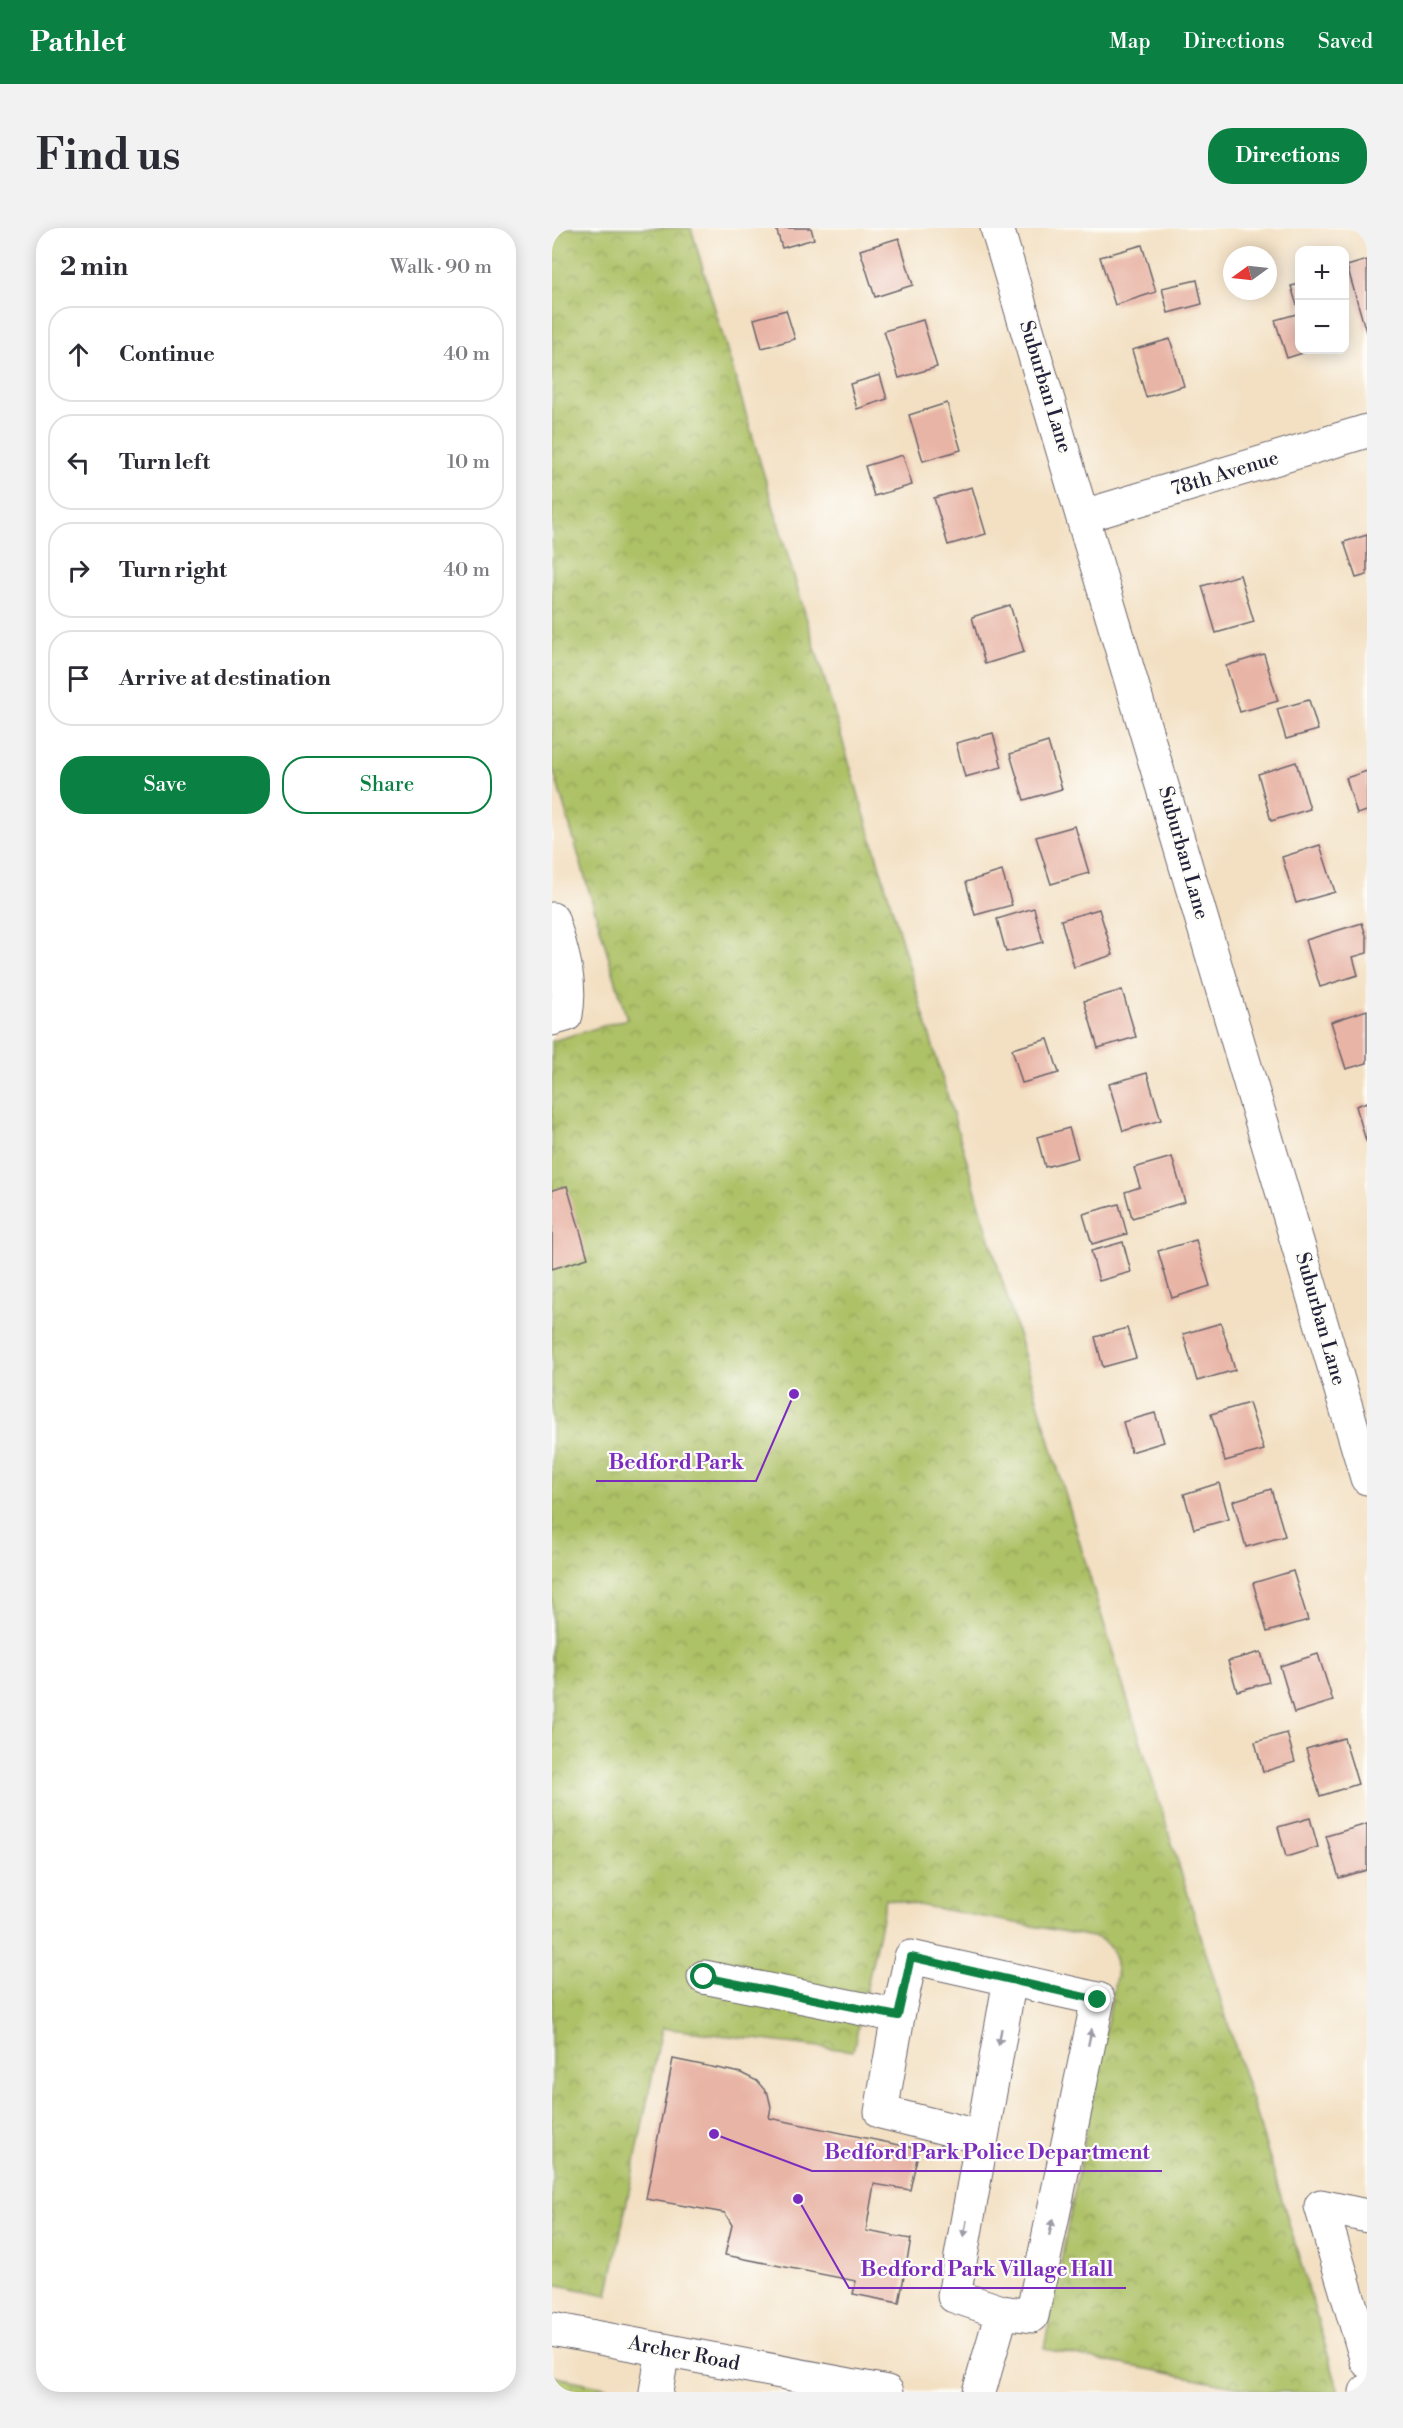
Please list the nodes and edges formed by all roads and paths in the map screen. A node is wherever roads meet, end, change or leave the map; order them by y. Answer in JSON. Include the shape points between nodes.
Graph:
{"nodes":[{"id":1,"x":997,"y":228,"type":"edge"},
{"id":2,"x":1367,"y":431,"type":"edge"},
{"id":3,"x":1084,"y":516,"type":"junction"},
{"id":4,"x":552,"y":919,"type":"edge"},
{"id":5,"x":559,"y":1017,"type":"edge"},
{"id":6,"x":1367,"y":1478,"type":"edge"},
{"id":7,"x":704,"y":1977,"type":"dead end"},
{"id":8,"x":1010,"y":1979,"type":"junction"},
{"id":9,"x":898,"y":2016,"type":"junction"},
{"id":10,"x":981,"y":2137,"type":"junction"},
{"id":11,"x":1367,"y":2216,"type":"edge"},
{"id":12,"x":1002,"y":2312,"type":"junction"},
{"id":13,"x":552,"y":2329,"type":"edge"},
{"id":14,"x":663,"y":2350,"type":"junction"},
{"id":15,"x":1367,"y":2361,"type":"edge"},
{"id":16,"x":876,"y":2391,"type":"edge"},
{"id":17,"x":656,"y":2392,"type":"edge"},
{"id":18,"x":979,"y":2392,"type":"edge"}],
"edges":[{"from":1,"to":3,"type":"street","name":"Suburban Lane"},
{"from":2,"to":3,"type":"street","name":"78th Avenue"},
{"from":3,"to":6,"type":"street","name":"Suburban Lane"},
{"from":4,"to":5,"type":"street","via":[[570,994]]},
{"from":7,"to":9,"type":"street"},
{"from":8,"to":9,"type":"street","via":[[911,1957]]},
{"from":8,"to":10,"type":"street","one_way":true},
{"from":12,"to":8,"type":"street","one_way":true,"via":[[1032,2316],[1098,2000]]},
{"from":9,"to":10,"type":"street","via":[[881,2112]]},
{"from":10,"to":12,"type":"street","one_way":true,"via":[[954,2296]]},
{"from":11,"to":15,"type":"street","via":[[1321,2206]]},
{"from":12,"to":18,"type":"street"},
{"from":13,"to":14,"type":"street","name":"Archer Road"},
{"from":14,"to":16,"type":"street","name":"Archer Road"},
{"from":14,"to":17,"type":"street"}]}
